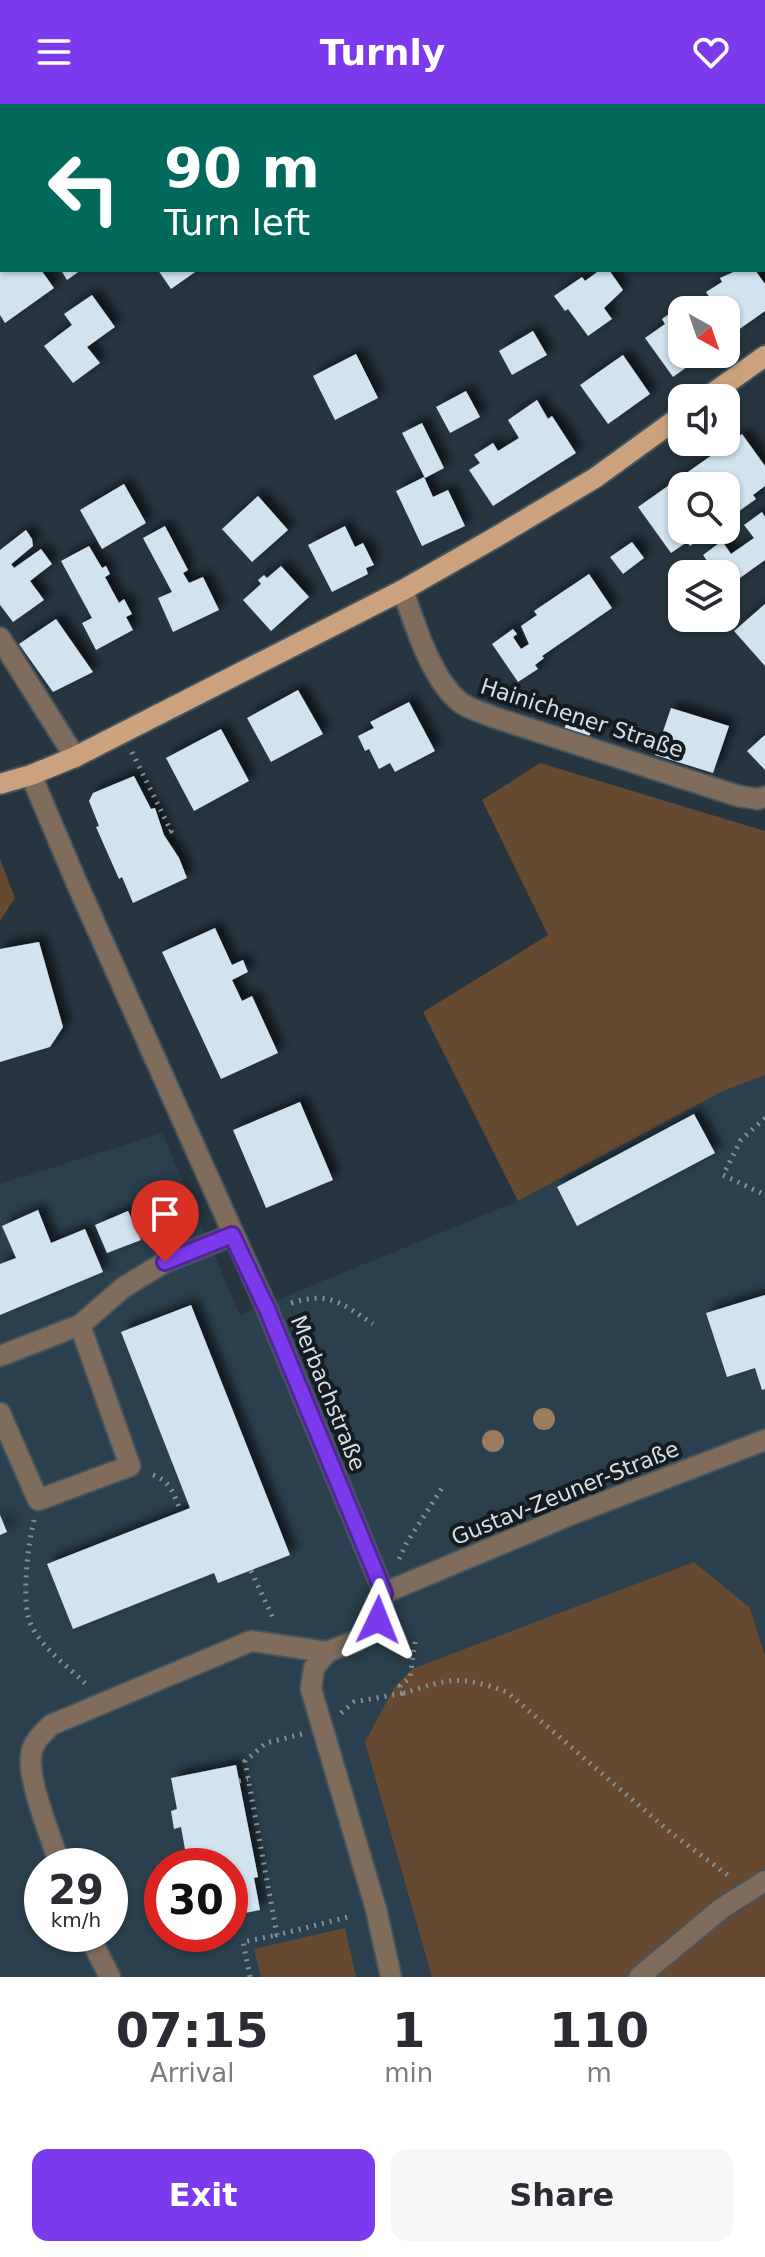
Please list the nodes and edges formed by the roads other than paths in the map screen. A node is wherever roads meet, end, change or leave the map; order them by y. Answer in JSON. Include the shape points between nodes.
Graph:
{"nodes":[{"id":1,"x":765,"y":356,"type":"edge"},
{"id":2,"x":726,"y":384,"type":"edge"},
{"id":3,"x":668,"y":425,"type":"edge"},
{"id":4,"x":403,"y":590,"type":"junction"},
{"id":5,"x":0,"y":638,"type":"edge"},
{"id":6,"x":75,"y":757,"type":"junction"},
{"id":7,"x":31,"y":775,"type":"junction"},
{"id":8,"x":0,"y":784,"type":"edge"},
{"id":9,"x":765,"y":797,"type":"edge"},
{"id":10,"x":232,"y":1235,"type":"junction"},
{"id":11,"x":80,"y":1325,"type":"junction"},
{"id":12,"x":0,"y":1356,"type":"edge"},
{"id":13,"x":0,"y":1413,"type":"edge"},
{"id":14,"x":765,"y":1440,"type":"edge"},
{"id":15,"x":384,"y":1593,"type":"junction"},
{"id":16,"x":327,"y":1652,"type":"junction"},
{"id":17,"x":54,"y":1848,"type":"edge"},
{"id":18,"x":757,"y":1886,"type":"edge"},
{"id":19,"x":97,"y":1952,"type":"edge"},
{"id":20,"x":110,"y":1977,"type":"edge"},
{"id":21,"x":391,"y":1977,"type":"edge"},
{"id":22,"x":639,"y":1977,"type":"edge"}],
"edges":[{"from":1,"to":2,"type":"main road"},
{"from":3,"to":4,"type":"main road","via":[[595,478]]},
{"from":4,"to":6,"type":"main road"},
{"from":4,"to":9,"type":"street","name":"Hainichener Straße","via":[[439,676],[462,704],[738,796]]},
{"from":5,"to":6,"type":"street"},
{"from":6,"to":7,"type":"main road"},
{"from":7,"to":8,"type":"main road"},
{"from":7,"to":10,"type":"street","name":"Merbachstraße"},
{"from":10,"to":11,"type":"street","via":[[165,1262],[124,1287]]},
{"from":10,"to":15,"type":"street","name":"Merbachstraße"},
{"from":11,"to":12,"type":"street"},
{"from":11,"to":13,"type":"street","via":[[130,1466],[38,1500]]},
{"from":14,"to":15,"type":"street","name":"Gustav-Zeuner-Straße"},
{"from":15,"to":16,"type":"street","via":[[378,1620],[358,1640]]},
{"from":16,"to":17,"type":"street","via":[[251,1641],[51,1725],[31,1754],[32,1775]]},
{"from":16,"to":21,"type":"street","via":[[314,1668],[311,1689]]},
{"from":18,"to":22,"type":"street"},
{"from":19,"to":20,"type":"street"}]}
